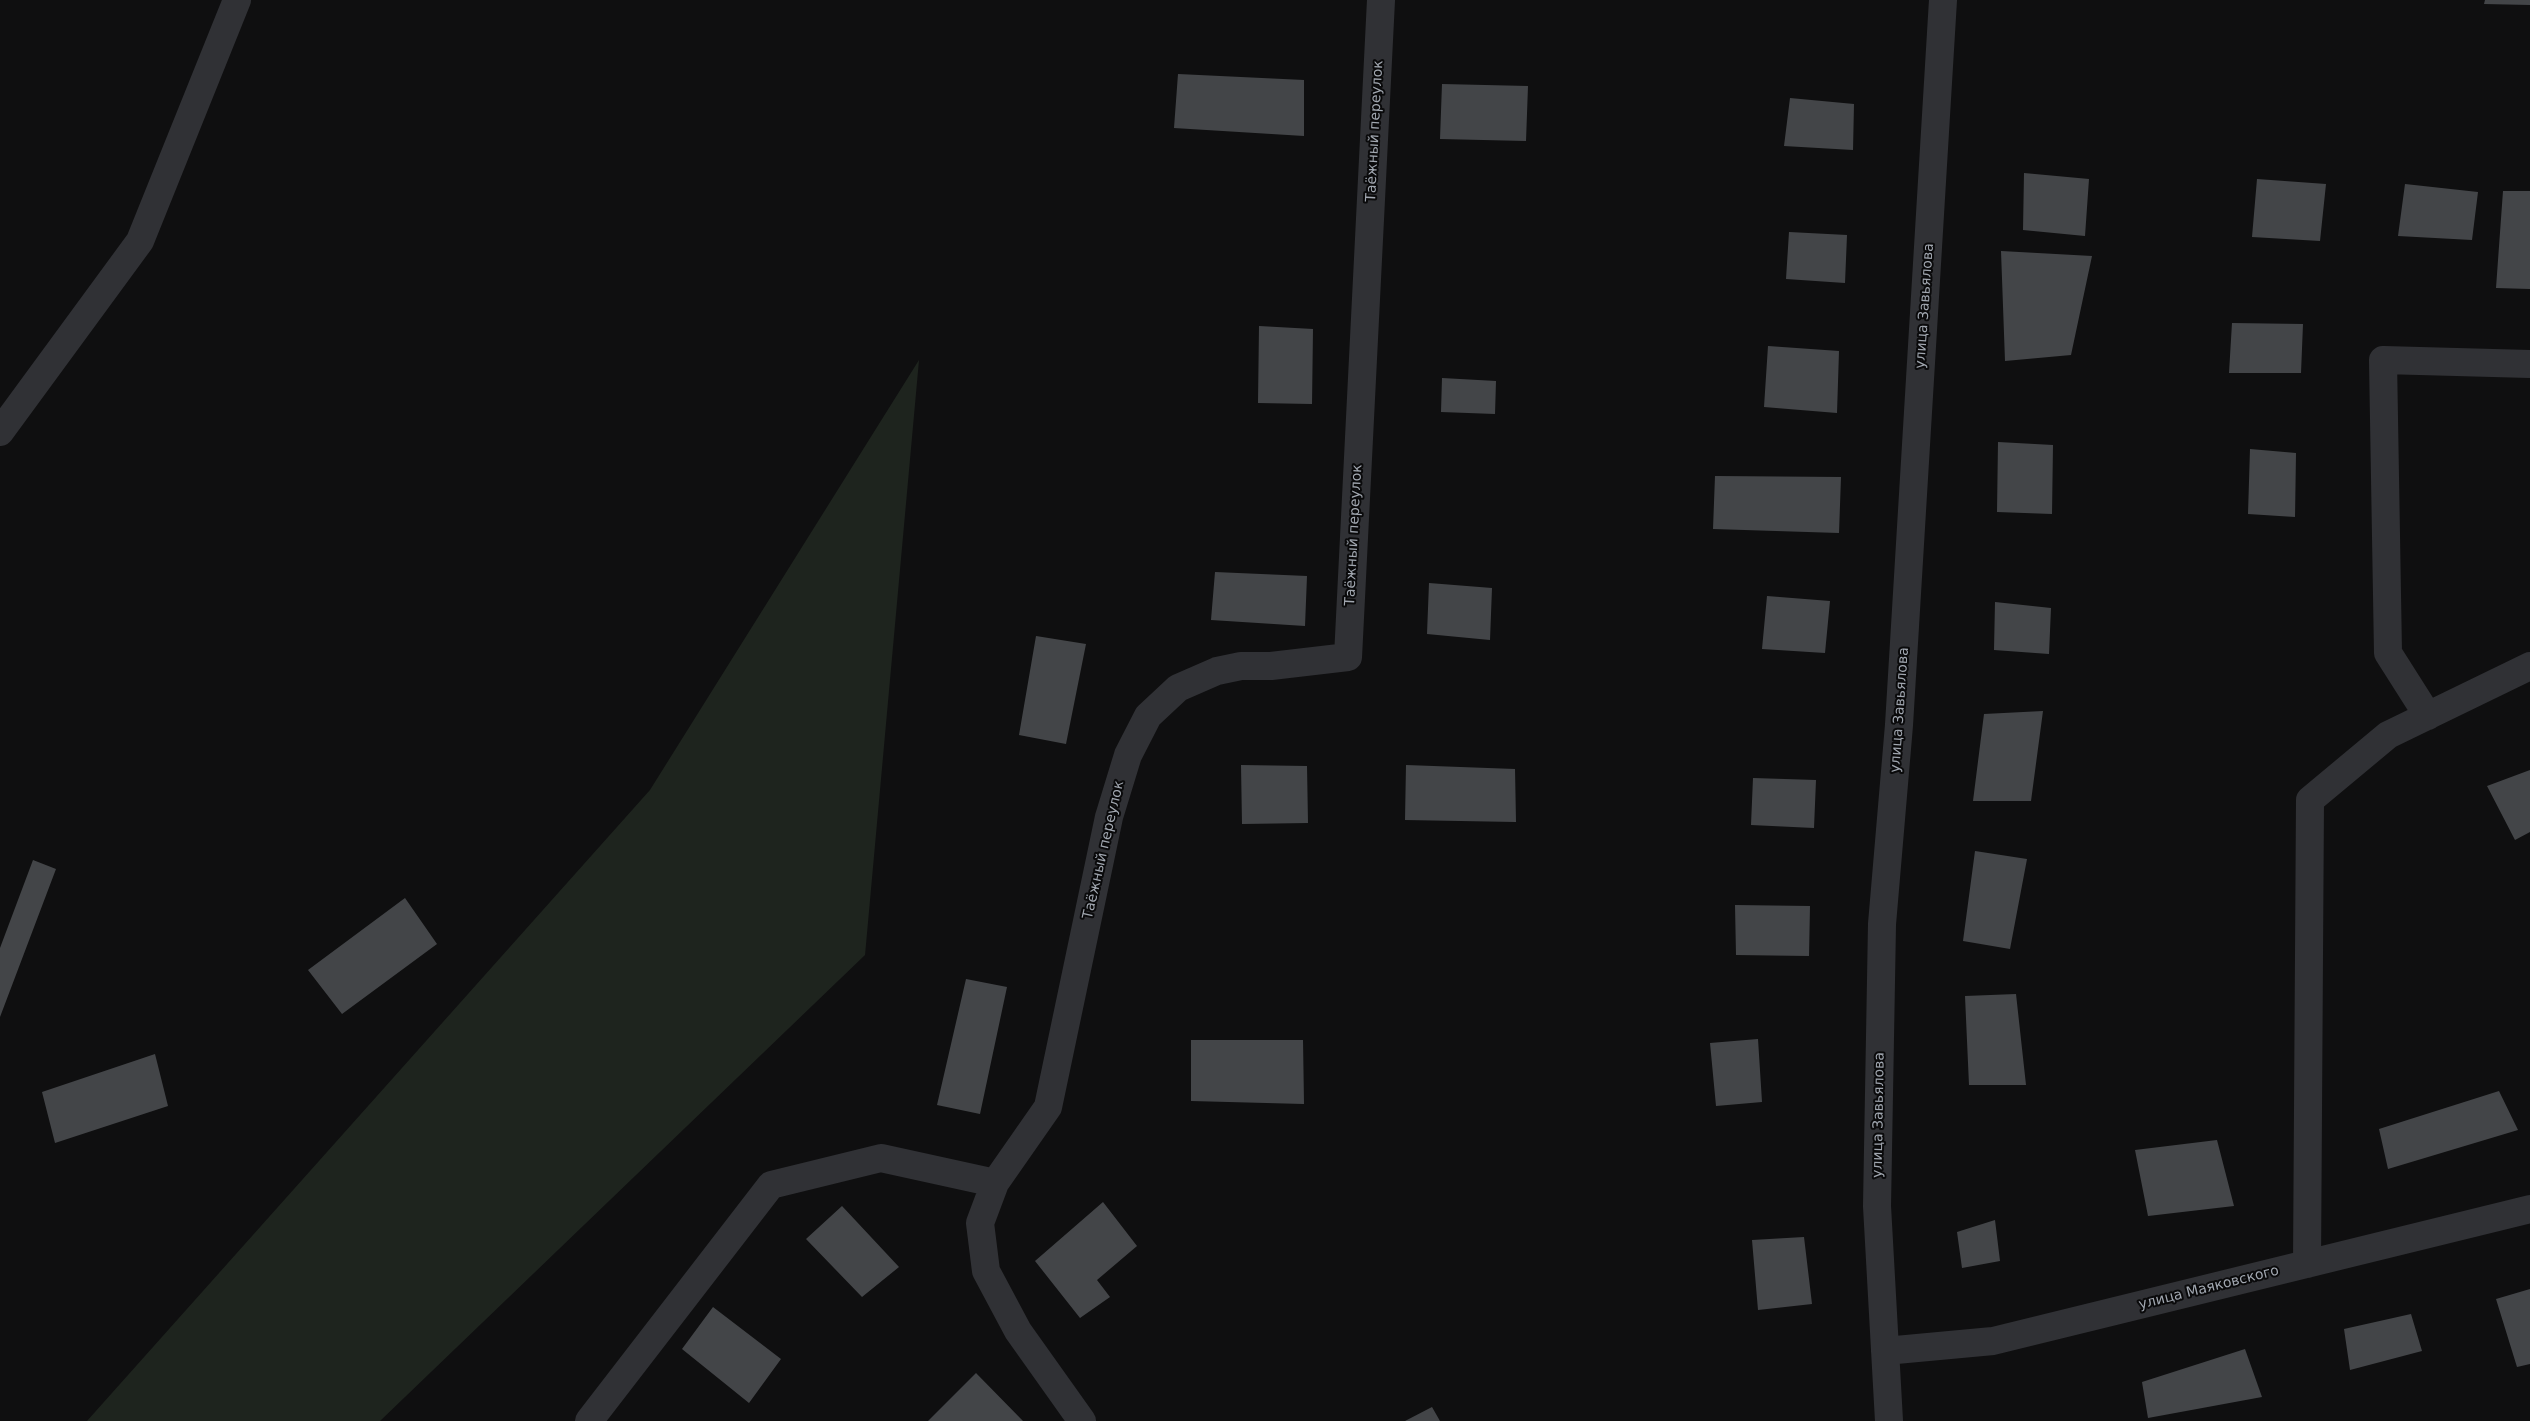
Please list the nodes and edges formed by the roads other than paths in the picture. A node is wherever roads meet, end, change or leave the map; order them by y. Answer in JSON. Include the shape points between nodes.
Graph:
{"nodes":[{"id":1,"x":237,"y":0,"type":"edge"},
{"id":2,"x":1381,"y":0,"type":"edge"},
{"id":3,"x":1943,"y":0,"type":"edge"},
{"id":4,"x":2530,"y":364,"type":"edge"},
{"id":5,"x":0,"y":432,"type":"edge"},
{"id":6,"x":2530,"y":666,"type":"edge"},
{"id":7,"x":2428,"y":716,"type":"junction"},
{"id":8,"x":995,"y":1182,"type":"junction"},
{"id":9,"x":2530,"y":1210,"type":"edge"},
{"id":10,"x":2307,"y":1264,"type":"junction"},
{"id":11,"x":1885,"y":1351,"type":"junction"},
{"id":12,"x":588,"y":1421,"type":"edge"},
{"id":13,"x":1082,"y":1421,"type":"edge"},
{"id":14,"x":1889,"y":1421,"type":"edge"}],
"edges":[{"from":1,"to":5,"type":"street","via":[[140,240]]},
{"from":2,"to":8,"type":"street","name":"Таёжный переулок","via":[[1348,657],[1217,671],[1178,688],[1148,716],[1128,755],[1109,817],[1048,1107]]},
{"from":3,"to":11,"type":"street","name":"улица Завьялова","via":[[1900,725],[1882,924],[1877,1206]]},
{"from":4,"to":7,"type":"street","via":[[2383,360],[2388,653]]},
{"from":6,"to":7,"type":"street"},
{"from":7,"to":10,"type":"street","via":[[2388,735],[2310,800]]},
{"from":8,"to":12,"type":"street","via":[[881,1158],[771,1185]]},
{"from":8,"to":13,"type":"street","name":"Таёжный переулок","via":[[980,1223],[986,1271],[1018,1331]]},
{"from":9,"to":10,"type":"street","name":"улица Маяковского"},
{"from":10,"to":11,"type":"street","name":"улица Маяковского","via":[[1992,1341]]},
{"from":11,"to":14,"type":"street","name":"улица Завьялова"}]}
